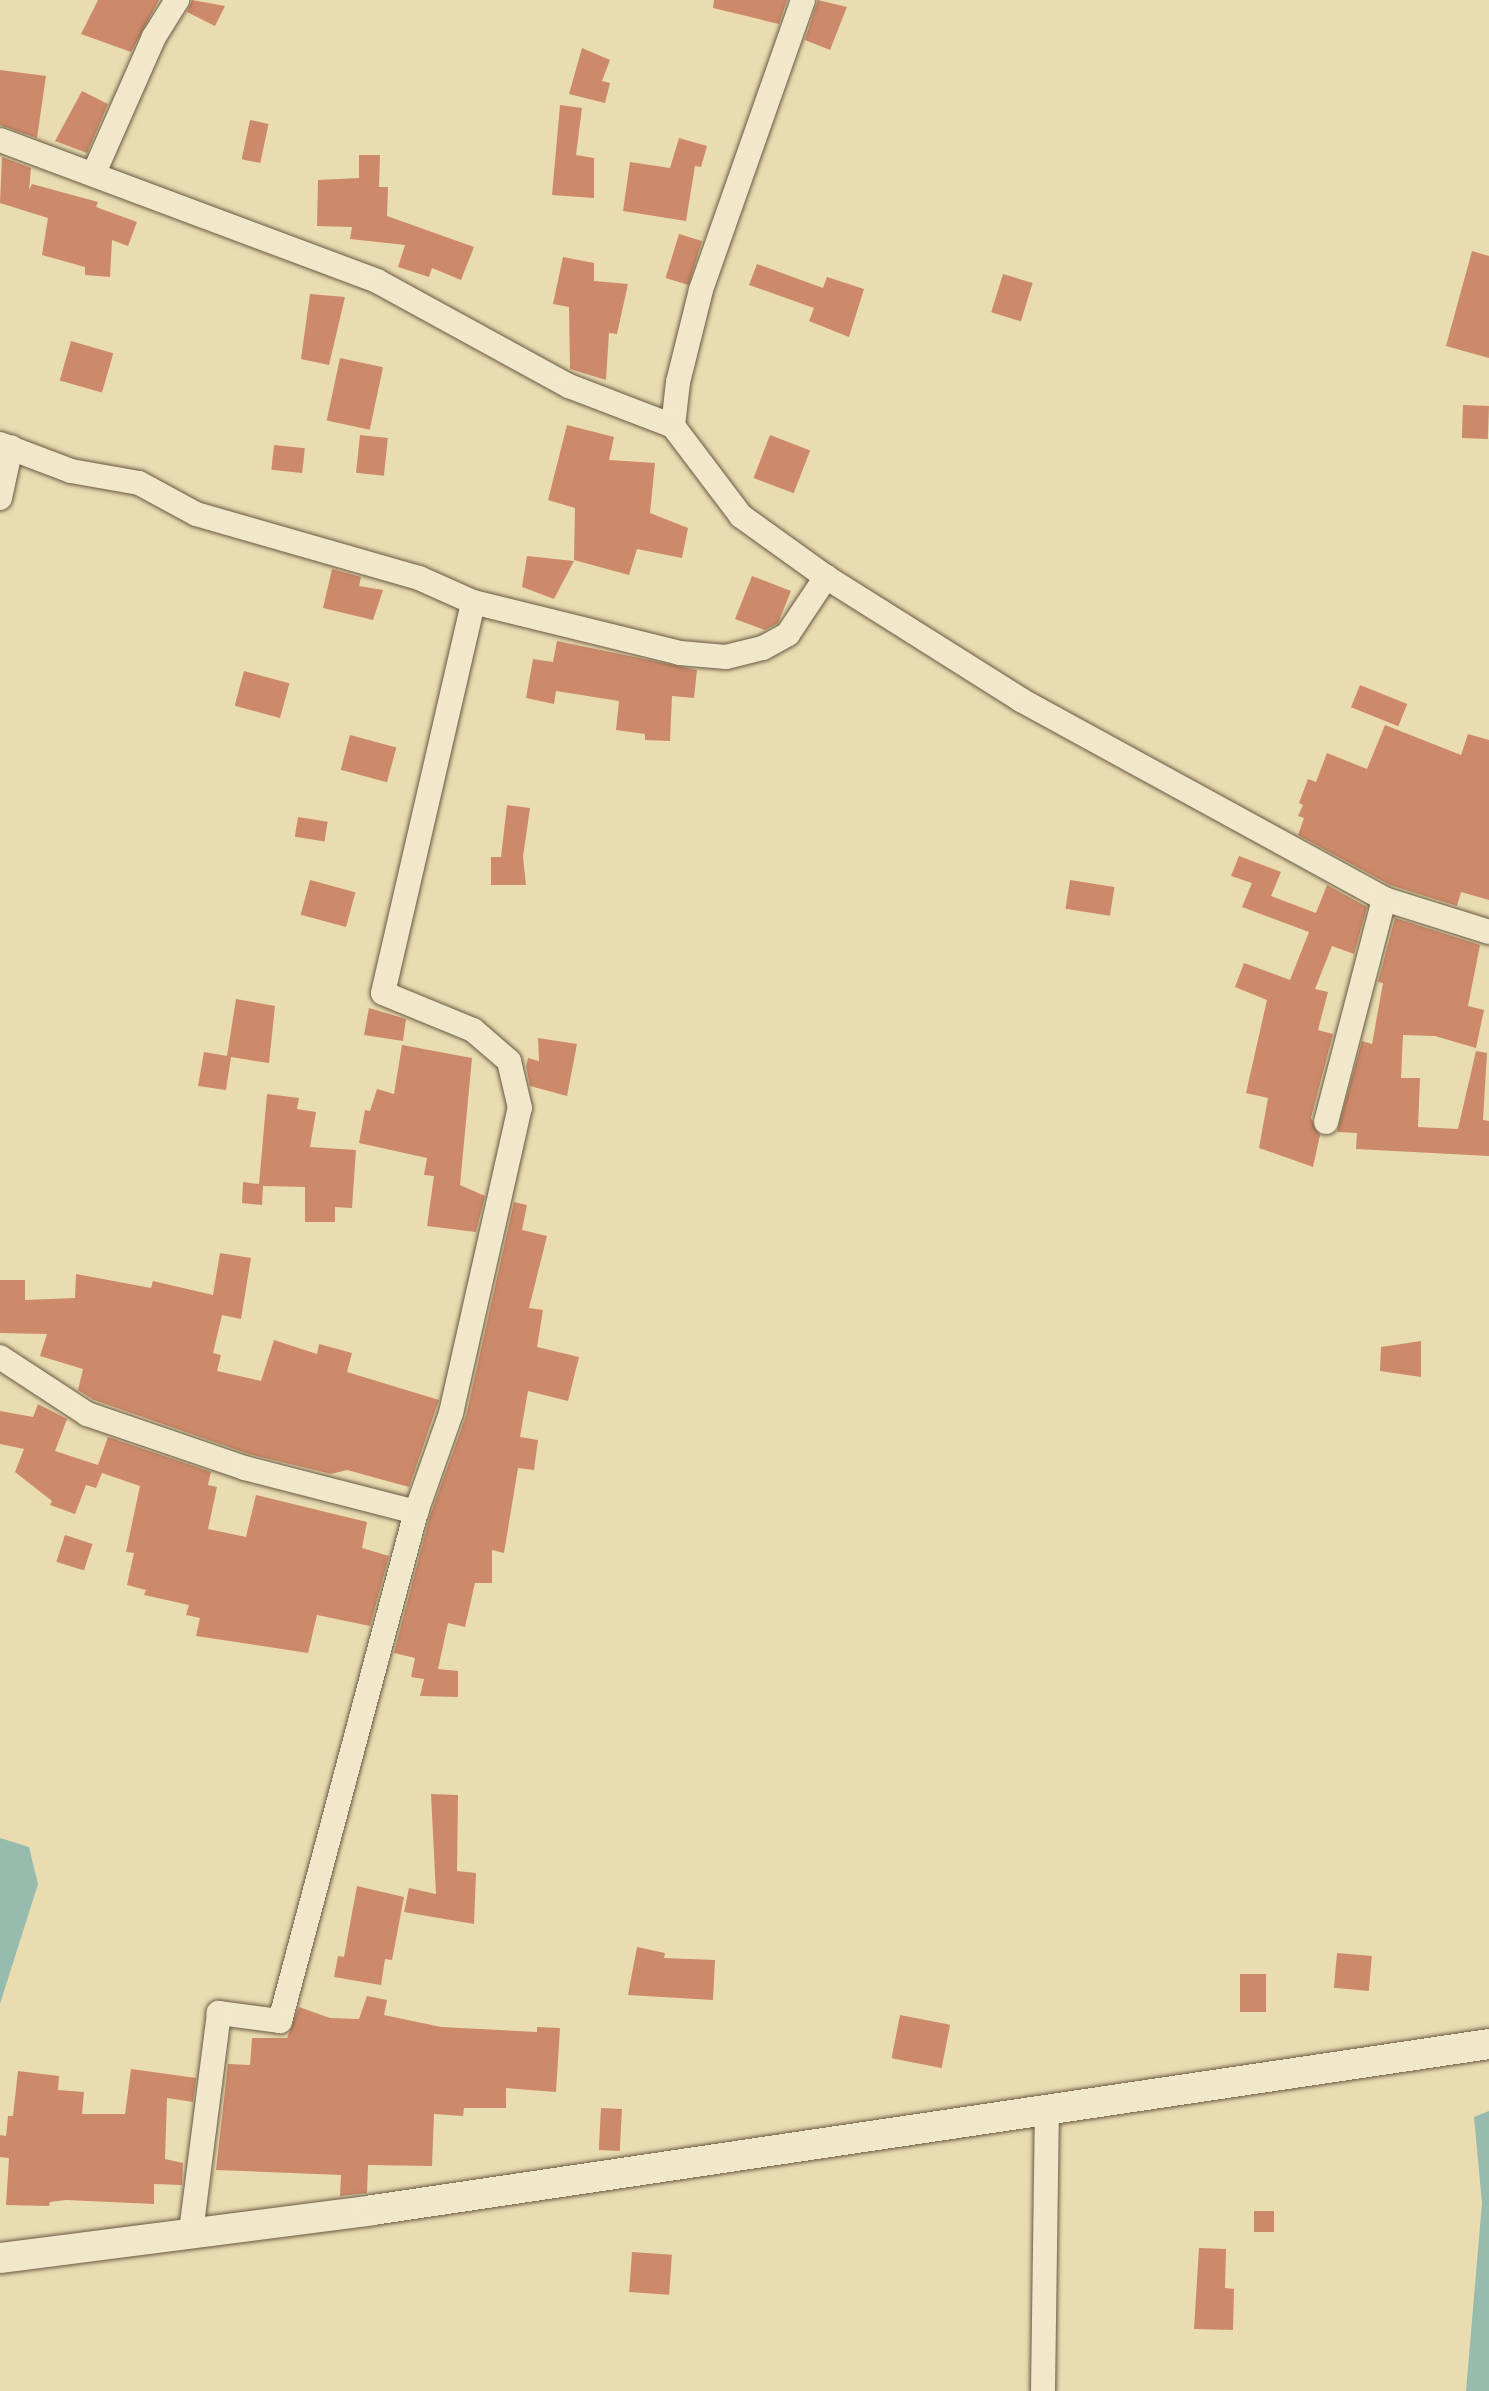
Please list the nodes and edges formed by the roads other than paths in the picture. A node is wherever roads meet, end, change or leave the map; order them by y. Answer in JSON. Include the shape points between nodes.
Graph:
{"nodes":[{"id":1,"x":177,"y":0,"type":"edge"},
{"id":2,"x":803,"y":0,"type":"edge"},
{"id":3,"x":0,"y":140,"type":"edge"},
{"id":4,"x":94,"y":173,"type":"junction"},
{"id":5,"x":673,"y":426,"type":"junction"},
{"id":6,"x":6,"y":446,"type":"edge"},
{"id":7,"x":0,"y":498,"type":"edge"},
{"id":8,"x":826,"y":577,"type":"junction"},
{"id":9,"x":473,"y":602,"type":"junction"},
{"id":10,"x":1384,"y":899,"type":"junction"},
{"id":11,"x":1489,"y":932,"type":"edge"},
{"id":12,"x":1326,"y":1122,"type":"dead end"},
{"id":13,"x":0,"y":1357,"type":"edge"},
{"id":14,"x":416,"y":1512,"type":"junction"},
{"id":15,"x":1489,"y":2044,"type":"edge"},
{"id":16,"x":1047,"y":2108,"type":"junction"},
{"id":17,"x":191,"y":2233,"type":"junction"},
{"id":18,"x":0,"y":2258,"type":"edge"},
{"id":19,"x":1043,"y":2391,"type":"edge"}],
"edges":[{"from":1,"to":4,"type":"street","via":[[154,37]]},
{"from":2,"to":5,"type":"street","via":[[701,290]]},
{"from":3,"to":4,"type":"street"},
{"from":4,"to":5,"type":"street","via":[[377,281],[569,386]]},
{"from":5,"to":8,"type":"street","via":[[741,516]]},
{"from":6,"to":7,"type":"street"},
{"from":6,"to":9,"type":"street","via":[[71,471],[139,483],[196,514],[419,578]]},
{"from":8,"to":9,"type":"street","via":[[788,634],[763,648],[726,657],[680,653]]},
{"from":8,"to":10,"type":"street","via":[[1021,700]]},
{"from":9,"to":14,"type":"street","via":[[383,993],[473,1030],[509,1061],[520,1108],[451,1413]]},
{"from":10,"to":11,"type":"street"},
{"from":10,"to":12,"type":"street"},
{"from":13,"to":14,"type":"street","via":[[87,1414],[245,1468]]},
{"from":14,"to":17,"type":"street","via":[[280,2021],[219,2013]]},
{"from":15,"to":16,"type":"street"},
{"from":16,"to":17,"type":"street"},
{"from":16,"to":19,"type":"street"},
{"from":17,"to":18,"type":"street"}]}
